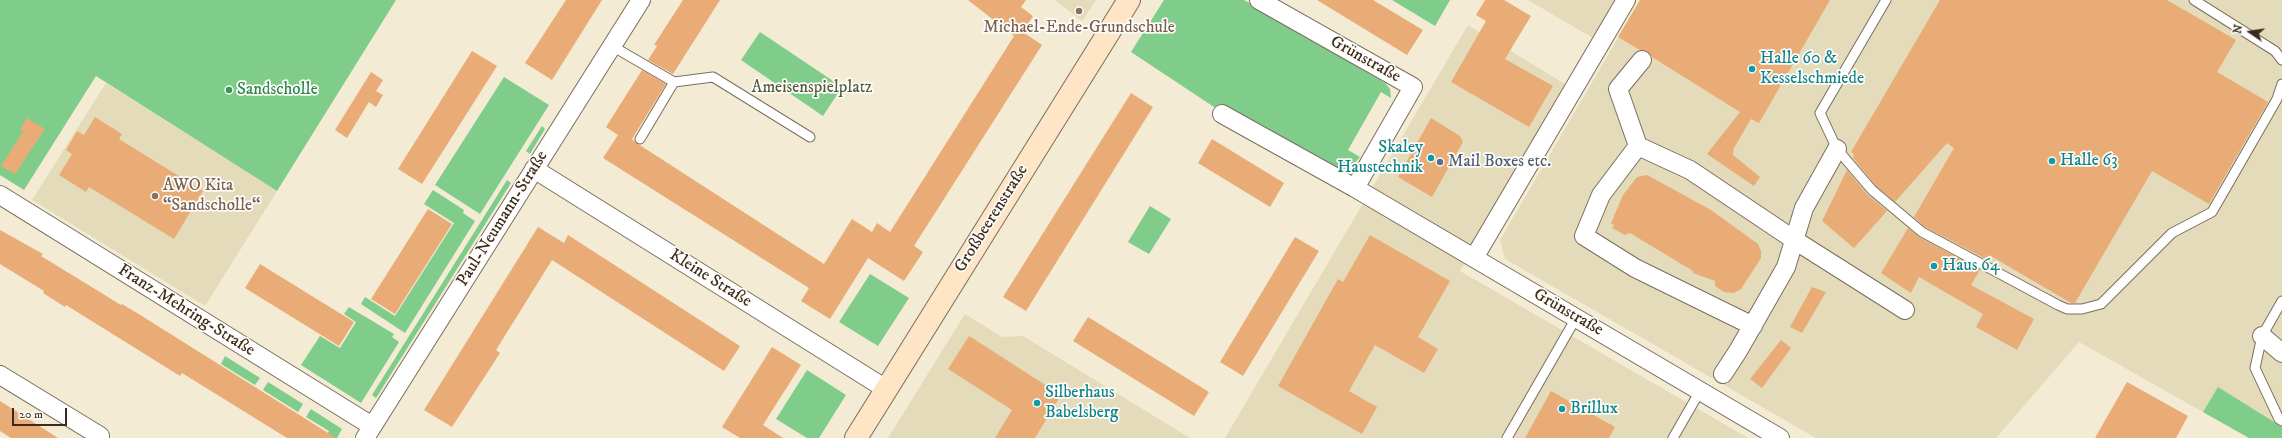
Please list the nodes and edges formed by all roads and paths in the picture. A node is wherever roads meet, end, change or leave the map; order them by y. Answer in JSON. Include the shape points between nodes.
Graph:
{"nodes":[{"id":1,"x":641,"y":0,"type":"edge"},
{"id":2,"x":1129,"y":0,"type":"edge"},
{"id":3,"x":1258,"y":0,"type":"edge"},
{"id":4,"x":1626,"y":0,"type":"edge"},
{"id":5,"x":1886,"y":0,"type":"edge"},
{"id":6,"x":2194,"y":0,"type":"edge"},
{"id":7,"x":612,"y":46,"type":"junction"},
{"id":8,"x":1642,"y":60,"type":"dead end"},
{"id":9,"x":2282,"y":60,"type":"edge"},
{"id":10,"x":674,"y":82,"type":"junction"},
{"id":11,"x":2282,"y":84,"type":"edge"},
{"id":12,"x":1222,"y":114,"type":"dead end"},
{"id":13,"x":810,"y":137,"type":"dead end"},
{"id":14,"x":640,"y":139,"type":"dead end"},
{"id":15,"x":1638,"y":146,"type":"junction"},
{"id":16,"x":1837,"y":149,"type":"junction"},
{"id":17,"x":534,"y":169,"type":"junction"},
{"id":18,"x":1355,"y":188,"type":"junction"},
{"id":19,"x":0,"y":195,"type":"edge"},
{"id":20,"x":1796,"y":241,"type":"junction"},
{"id":21,"x":1474,"y":258,"type":"junction"},
{"id":22,"x":2282,"y":301,"type":"edge"},
{"id":23,"x":1905,"y":310,"type":"dead end"},
{"id":24,"x":1576,"y":318,"type":"junction"},
{"id":25,"x":1753,"y":326,"type":"junction"},
{"id":26,"x":2262,"y":336,"type":"junction"},
{"id":27,"x":2282,"y":352,"type":"edge"},
{"id":28,"x":1723,"y":374,"type":"dead end"},
{"id":29,"x":0,"y":375,"type":"edge"},
{"id":30,"x":886,"y":389,"type":"junction"},
{"id":31,"x":1700,"y":391,"type":"junction"},
{"id":32,"x":2282,"y":421,"type":"edge"},
{"id":33,"x":368,"y":432,"type":"edge"},
{"id":34,"x":100,"y":436,"type":"dead end"},
{"id":35,"x":856,"y":438,"type":"edge"},
{"id":36,"x":1507,"y":438,"type":"edge"},
{"id":37,"x":1673,"y":438,"type":"edge"},
{"id":38,"x":1780,"y":438,"type":"edge"}],
"edges":[{"from":1,"to":7,"type":"street","name":"Paul-Neumann-Straße"},
{"from":2,"to":30,"type":"street","name":"Großbeerenstraße"},
{"from":3,"to":18,"type":"street","name":"Grünstraße","via":[[1413,87]]},
{"from":4,"to":21,"type":"street"},
{"from":5,"to":16,"type":"lane","via":[[1820,113]]},
{"from":6,"to":9,"type":"lane","via":[[2275,51]]},
{"from":7,"to":10,"type":"lane"},
{"from":7,"to":17,"type":"street","name":"Paul-Neumann-Straße"},
{"from":8,"to":15,"type":"street","via":[[1618,89]]},
{"from":10,"to":13,"type":"lane","via":[[713,77]]},
{"from":10,"to":14,"type":"lane"},
{"from":11,"to":16,"type":"lane","via":[[2277,99],[2212,212],[2172,233],[2101,304],[2082,309],[2058,306],[1922,232],[1872,190]]},
{"from":12,"to":18,"type":"street","name":"Grünstraße"},
{"from":15,"to":20,"type":"street","via":[[1690,170]]},
{"from":15,"to":25,"type":"street","via":[[1601,195],[1584,236],[1635,268]]},
{"from":16,"to":20,"type":"street","via":[[1804,208]]},
{"from":17,"to":30,"type":"street","name":"Kleine Straße"},
{"from":17,"to":33,"type":"street","name":"Paul-Neumann-Straße"},
{"from":18,"to":21,"type":"street","name":"Grünstraße"},
{"from":19,"to":33,"type":"street","name":"Franz-Mehring-Straße"},
{"from":20,"to":23,"type":"street"},
{"from":20,"to":25,"type":"street","via":[[1786,267]]},
{"from":21,"to":24,"type":"street","name":"Grünstraße"},
{"from":22,"to":26,"type":"lane"},
{"from":24,"to":31,"type":"street","name":"Grünstraße"},
{"from":24,"to":36,"type":"lane"},
{"from":25,"to":28,"type":"street"},
{"from":26,"to":27,"type":"street"},
{"from":26,"to":32,"type":"lane","via":[[2255,368]]},
{"from":29,"to":34,"type":"street"},
{"from":30,"to":35,"type":"street","name":"Großbeerenstraße"},
{"from":31,"to":37,"type":"lane"},
{"from":31,"to":38,"type":"street","name":"Grünstraße"}]}
